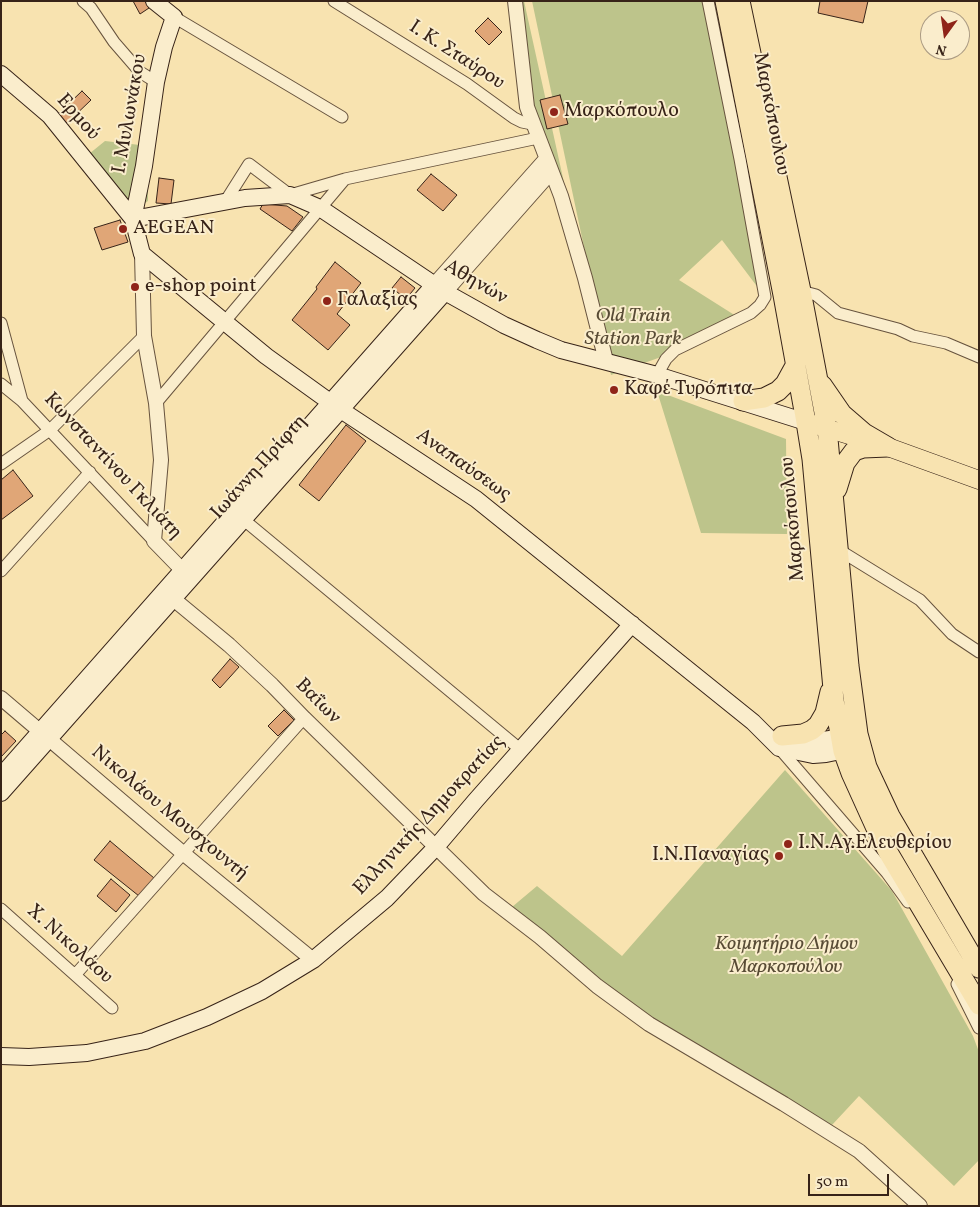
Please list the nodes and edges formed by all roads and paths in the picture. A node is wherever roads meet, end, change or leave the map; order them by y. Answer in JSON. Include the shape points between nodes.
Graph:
{"nodes":[{"id":1,"x":83,"y":1,"type":"edge"},
{"id":2,"x":154,"y":1,"type":"edge"},
{"id":3,"x":334,"y":1,"type":"edge"},
{"id":4,"x":515,"y":1,"type":"edge"},
{"id":5,"x":708,"y":1,"type":"edge"},
{"id":6,"x":725,"y":1,"type":"edge"},
{"id":7,"x":740,"y":1,"type":"edge"},
{"id":8,"x":174,"y":17,"type":"junction"},
{"id":9,"x":1,"y":74,"type":"edge"},
{"id":10,"x":156,"y":82,"type":"junction"},
{"id":11,"x":342,"y":117,"type":"dead end"},
{"id":12,"x":532,"y":124,"type":"junction"},
{"id":13,"x":538,"y":138,"type":"junction"},
{"id":14,"x":549,"y":165,"type":"junction"},
{"id":15,"x":345,"y":179,"type":"junction"},
{"id":16,"x":290,"y":195,"type":"junction"},
{"id":17,"x":225,"y":202,"type":"junction"},
{"id":18,"x":320,"y":208,"type":"junction"},
{"id":19,"x":133,"y":219,"type":"junction"},
{"id":20,"x":142,"y":254,"type":"junction"},
{"id":21,"x":440,"y":289,"type":"junction"},
{"id":22,"x":802,"y":291,"type":"junction"},
{"id":23,"x":224,"y":321,"type":"junction"},
{"id":24,"x":1,"y":323,"type":"edge"},
{"id":25,"x":144,"y":336,"type":"junction"},
{"id":26,"x":979,"y":358,"type":"edge"},
{"id":27,"x":606,"y":361,"type":"junction"},
{"id":28,"x":796,"y":364,"type":"junction"},
{"id":29,"x":816,"y":372,"type":"junction"},
{"id":30,"x":657,"y":375,"type":"junction"},
{"id":31,"x":1,"y":384,"type":"edge"},
{"id":32,"x":22,"y":401,"type":"junction"},
{"id":33,"x":742,"y":401,"type":"junction"},
{"id":34,"x":156,"y":403,"type":"junction"},
{"id":35,"x":336,"y":406,"type":"junction"},
{"id":36,"x":806,"y":422,"type":"junction"},
{"id":37,"x":827,"y":428,"type":"junction"},
{"id":38,"x":50,"y":430,"type":"junction"},
{"id":39,"x":888,"y":447,"type":"junction"},
{"id":40,"x":1,"y":464,"type":"edge"},
{"id":41,"x":90,"y":472,"type":"junction"},
{"id":42,"x":979,"y":480,"type":"edge"},
{"id":43,"x":834,"y":503,"type":"junction"},
{"id":44,"x":239,"y":516,"type":"junction"},
{"id":45,"x":154,"y":541,"type":"junction"},
{"id":46,"x":839,"y":550,"type":"junction"},
{"id":47,"x":1,"y":571,"type":"edge"},
{"id":48,"x":187,"y":575,"type":"junction"},
{"id":49,"x":169,"y":595,"type":"junction"},
{"id":50,"x":632,"y":624,"type":"junction"},
{"id":51,"x":979,"y":652,"type":"edge"},
{"id":52,"x":831,"y":668,"type":"junction"},
{"id":53,"x":1,"y":698,"type":"edge"},
{"id":54,"x":304,"y":718,"type":"junction"},
{"id":55,"x":45,"y":735,"type":"junction"},
{"id":56,"x":781,"y":742,"type":"junction"},
{"id":57,"x":851,"y":742,"type":"junction"},
{"id":58,"x":521,"y":750,"type":"junction"},
{"id":59,"x":1,"y":776,"type":"edge"},
{"id":60,"x":1,"y":794,"type":"edge"},
{"id":61,"x":436,"y":847,"type":"junction"},
{"id":62,"x":184,"y":854,"type":"junction"},
{"id":63,"x":1,"y":910,"type":"edge"},
{"id":64,"x":313,"y":960,"type":"junction"},
{"id":65,"x":979,"y":968,"type":"edge"},
{"id":66,"x":75,"y":975,"type":"junction"},
{"id":67,"x":979,"y":1005,"type":"edge"},
{"id":68,"x":112,"y":1008,"type":"dead end"},
{"id":69,"x":979,"y":1028,"type":"edge"},
{"id":70,"x":1,"y":1056,"type":"edge"},
{"id":71,"x":920,"y":1206,"type":"edge"}],
"edges":[{"from":1,"to":10,"type":"street","via":[[92,8],[114,42],[140,72]]},
{"from":2,"to":8,"type":"main road"},
{"from":3,"to":12,"type":"street","name":"Ι. Κ. Σταύρου","via":[[467,84],[514,118]]},
{"from":4,"to":12,"type":"street","via":[[527,108]]},
{"from":5,"to":30,"type":"street","via":[[765,298],[751,313],[675,350]]},
{"from":6,"to":28,"type":"highway","name":"Μαρκόπουλου"},
{"from":7,"to":22,"type":"highway","name":"Μαρκόπουλου"},
{"from":8,"to":10,"type":"main road","name":"Ι. Μυλωνάκου"},
{"from":8,"to":11,"type":"street"},
{"from":9,"to":19,"type":"main road","name":"Ερμού","via":[[50,116]]},
{"from":10,"to":19,"type":"main road","name":"Ι. Μυλωνάκου"},
{"from":12,"to":13,"type":"street"},
{"from":13,"to":14,"type":"street"},
{"from":13,"to":15,"type":"street"},
{"from":14,"to":21,"type":"street","name":"Ιωάννη Πρίφτη"},
{"from":14,"to":27,"type":"street","via":[[585,278]]},
{"from":15,"to":16,"type":"street"},
{"from":15,"to":18,"type":"street"},
{"from":16,"to":17,"type":"main road","name":"Αθηνών","via":[[257,196]]},
{"from":16,"to":17,"type":"street","via":[[250,164]]},
{"from":16,"to":18,"type":"main road","name":"Αθηνών"},
{"from":17,"to":19,"type":"main road","name":"Αθηνών"},
{"from":18,"to":21,"type":"main road","name":"Αθηνών"},
{"from":18,"to":23,"type":"street"},
{"from":19,"to":20,"type":"main road"},
{"from":20,"to":23,"type":"main road","name":"Αναπαύσεως"},
{"from":20,"to":25,"type":"street"},
{"from":21,"to":27,"type":"main road","name":"Αθηνών","via":[[537,340],[561,350]]},
{"from":21,"to":35,"type":"main road","name":"Ιωάννη Πρίφτη"},
{"from":22,"to":26,"type":"street","via":[[816,294],[838,313],[946,343]]},
{"from":22,"to":29,"type":"highway","name":"Μαρκόπουλου"},
{"from":23,"to":34,"type":"street"},
{"from":23,"to":35,"type":"main road","name":"Αναπαύσεως"},
{"from":24,"to":32,"type":"street"},
{"from":25,"to":34,"type":"street"},
{"from":25,"to":38,"type":"street"},
{"from":27,"to":30,"type":"main road","name":"Αθηνών"},
{"from":28,"to":33,"type":"highway","via":[[778,391],[764,398]]},
{"from":28,"to":36,"type":"highway","name":"Μαρκόπουλου"},
{"from":29,"to":37,"type":"highway","name":"Μαρκόπουλου"},
{"from":29,"to":39,"type":"highway","via":[[842,414],[864,433]]},
{"from":30,"to":33,"type":"main road","name":"Αθηνών"},
{"from":31,"to":32,"type":"street","name":"Κωνσταντίνου Γκλιάτη"},
{"from":32,"to":38,"type":"street","name":"Κωνσταντίνου Γκλιάτη"},
{"from":33,"to":36,"type":"main road","name":"Αθηνών"},
{"from":34,"to":45,"type":"street","via":[[160,460]]},
{"from":35,"to":44,"type":"main road","name":"Ιωάννη Πρίφτη"},
{"from":35,"to":44,"type":"main road","name":"Ιωάννη Πρίφτη","via":[[282,458]]},
{"from":35,"to":50,"type":"main road","name":"Αναπαύσεως","via":[[476,499]]},
{"from":36,"to":37,"type":"main road"},
{"from":36,"to":52,"type":"highway","name":"Μαρκόπουλου"},
{"from":37,"to":39,"type":"main road"},
{"from":37,"to":43,"type":"highway","name":"Μαρκόπουλου"},
{"from":38,"to":40,"type":"street"},
{"from":38,"to":41,"type":"street","name":"Κωνσταντίνου Γκλιάτη"},
{"from":39,"to":42,"type":"main road"},
{"from":39,"to":43,"type":"highway","via":[[863,448],[848,456]]},
{"from":41,"to":45,"type":"street","name":"Κωνσταντίνου Γκλιάτη"},
{"from":41,"to":47,"type":"street"},
{"from":43,"to":46,"type":"highway","name":"Μαρκόπουλου"},
{"from":44,"to":48,"type":"main road","name":"Ιωάννη Πρίφτη"},
{"from":44,"to":58,"type":"street"},
{"from":45,"to":48,"type":"street","name":"Κωνσταντίνου Γκλιάτη"},
{"from":46,"to":51,"type":"street","via":[[920,600],[952,634]]},
{"from":46,"to":57,"type":"highway","name":"Μαρκόπουλου","via":[[849,666]]},
{"from":48,"to":49,"type":"main road","name":"Ιωάννη Πρίφτη"},
{"from":49,"to":54,"type":"street","name":"Βαΐων","via":[[236,652]]},
{"from":49,"to":55,"type":"main road","name":"Ιωάννη Πρίφτη"},
{"from":50,"to":56,"type":"main road","name":"Αναπαύσεως"},
{"from":50,"to":58,"type":"main road","name":"Ελληνικής Δημοκρατίας"},
{"from":52,"to":56,"type":"highway","via":[[830,694],[818,725]]},
{"from":52,"to":57,"type":"highway","name":"Μαρκόπουλου","via":[[834,700]]},
{"from":53,"to":55,"type":"street","name":"Νικολάου Μουσχουντή"},
{"from":54,"to":61,"type":"street","name":"Βαΐων"},
{"from":54,"to":62,"type":"street"},
{"from":55,"to":59,"type":"main road","name":"Ιωάννη Πρίφτη"},
{"from":55,"to":60,"type":"main road","name":"Ιωάννη Πρίφτη"},
{"from":55,"to":62,"type":"street","name":"Νικολάου Μουσχουντή"},
{"from":56,"to":57,"type":"main road","name":"Αναπαύσεως","via":[[813,755]]},
{"from":56,"to":69,"type":"street","via":[[901,892]]},
{"from":57,"to":65,"type":"highway","name":"Μαρκόπουλου","via":[[867,766],[900,834]]},
{"from":57,"to":67,"type":"highway","name":"Μαρκόπουλου","via":[[851,773],[884,843]]},
{"from":58,"to":61,"type":"main road","name":"Ελληνικής Δημοκρατίας"},
{"from":61,"to":64,"type":"main road","name":"Ελληνικής Δημοκρατίας","via":[[387,898]]},
{"from":61,"to":71,"type":"street","name":"Βαΐων","via":[[484,894],[597,986],[649,1024],[859,1151]]},
{"from":62,"to":64,"type":"street","name":"Νικολάου Μουσχουντή"},
{"from":62,"to":66,"type":"street"},
{"from":63,"to":66,"type":"street","name":"Χ. Νικολάου"},
{"from":64,"to":70,"type":"main road","name":"Ελληνικής Δημοκρατίας","via":[[262,991],[208,1017],[144,1041],[80,1054]]},
{"from":66,"to":68,"type":"street","name":"Χ. Νικολάου"}]}
